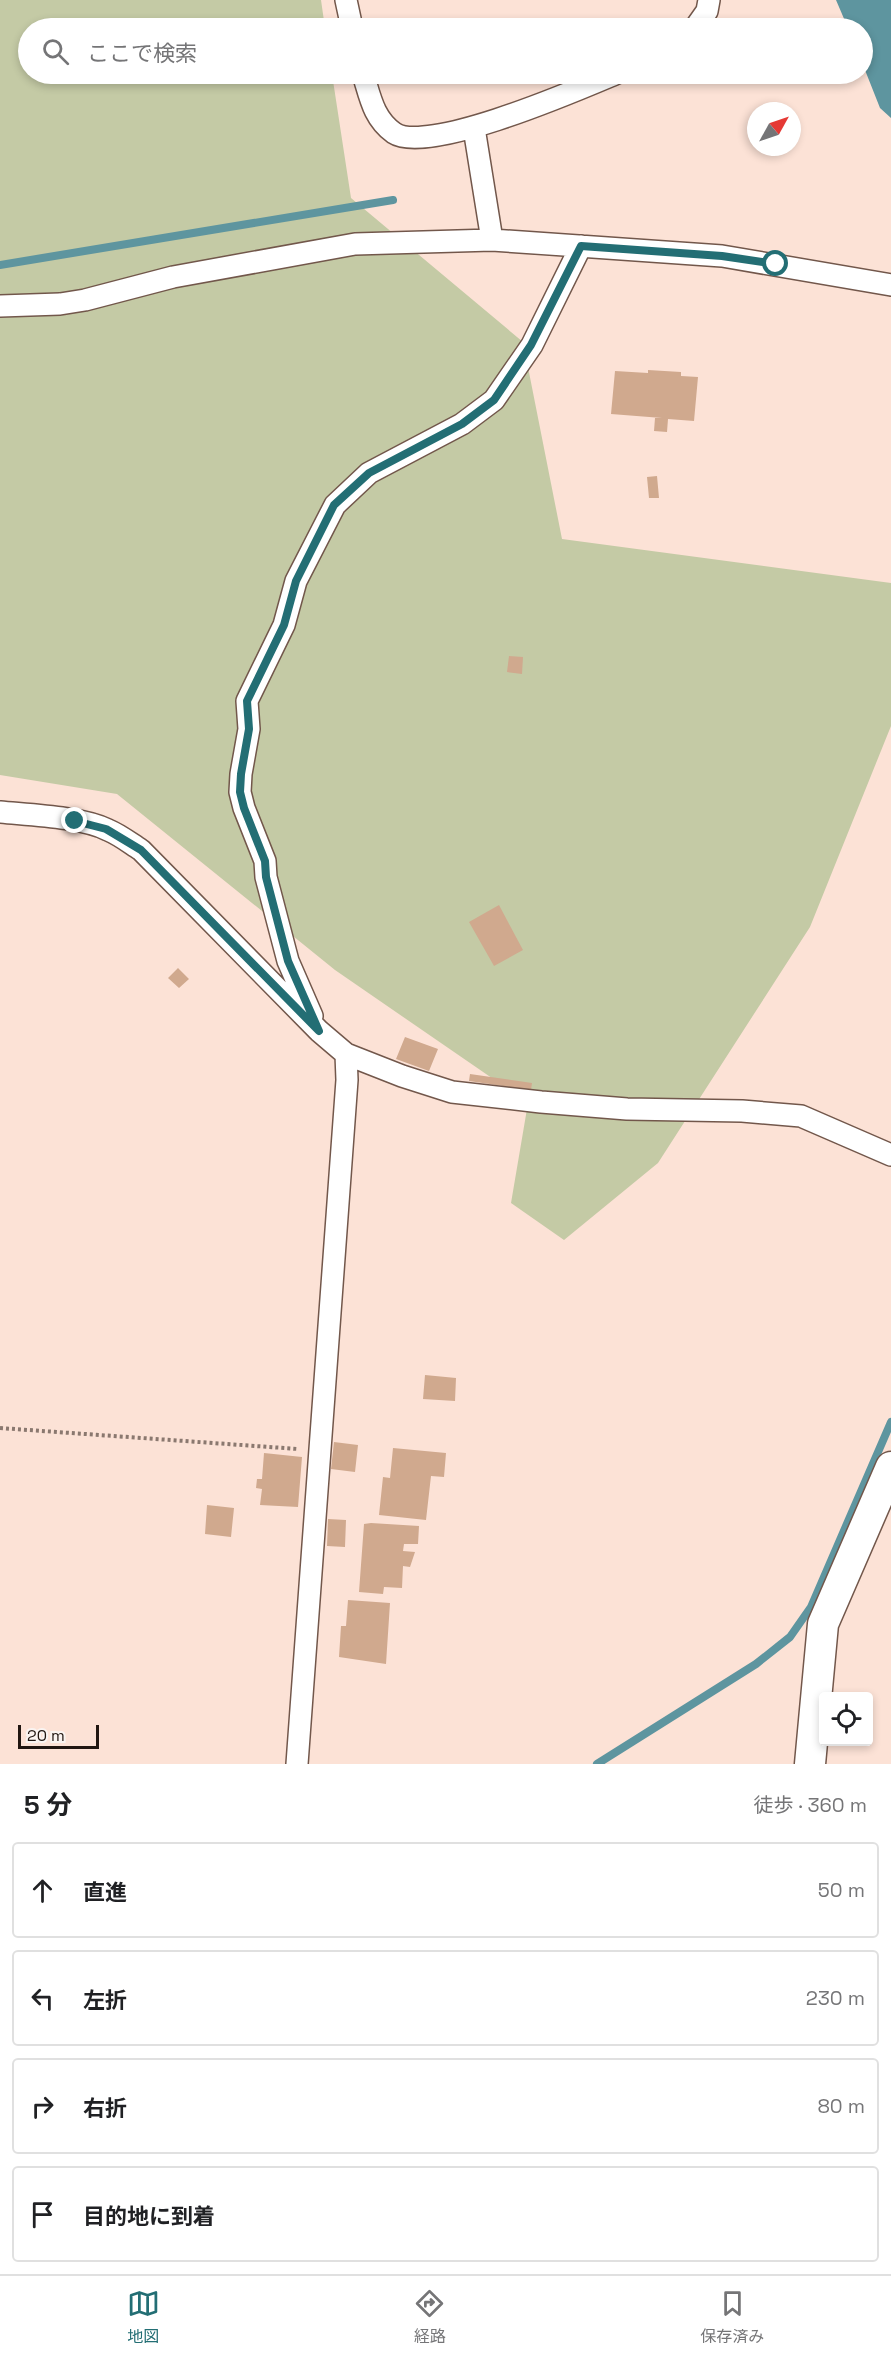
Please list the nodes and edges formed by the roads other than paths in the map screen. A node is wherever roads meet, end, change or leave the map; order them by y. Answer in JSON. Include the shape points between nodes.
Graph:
{"nodes":[{"id":1,"x":346,"y":0,"type":"edge"},
{"id":2,"x":709,"y":0,"type":"edge"},
{"id":3,"x":350,"y":18,"type":"edge"},
{"id":4,"x":702,"y":18,"type":"edge"},
{"id":5,"x":366,"y":84,"type":"edge"},
{"id":6,"x":589,"y":84,"type":"edge"},
{"id":7,"x":474,"y":128,"type":"junction"},
{"id":8,"x":492,"y":240,"type":"junction"},
{"id":9,"x":581,"y":246,"type":"junction"},
{"id":10,"x":891,"y":285,"type":"edge"},
{"id":11,"x":0,"y":306,"type":"edge"},
{"id":12,"x":0,"y":812,"type":"edge"},
{"id":13,"x":319,"y":1031,"type":"junction"},
{"id":14,"x":346,"y":1054,"type":"junction"},
{"id":15,"x":891,"y":1155,"type":"edge"},
{"id":16,"x":891,"y":1467,"type":"edge"},
{"id":17,"x":297,"y":1764,"type":"edge"},
{"id":18,"x":810,"y":1764,"type":"edge"}],
"edges":[{"from":1,"to":3,"type":"street"},
{"from":2,"to":4,"type":"street"},
{"from":5,"to":7,"type":"street","via":[[374,110],[396,134],[413,138]]},
{"from":6,"to":7,"type":"street"},
{"from":7,"to":8,"type":"street"},
{"from":8,"to":9,"type":"street"},
{"from":8,"to":11,"type":"street","via":[[355,244],[173,277],[85,300]]},
{"from":9,"to":10,"type":"street","via":[[722,256]]},
{"from":9,"to":13,"type":"street","via":[[531,345],[494,400],[462,424],[369,473],[334,505],[296,581],[284,625],[247,701],[249,729],[241,783],[244,808],[265,861],[288,961]]},
{"from":12,"to":13,"type":"street","via":[[99,826],[141,850]]},
{"from":13,"to":14,"type":"street"},
{"from":14,"to":15,"type":"street","via":[[452,1092],[627,1109],[801,1116]]},
{"from":14,"to":17,"type":"street"},
{"from":16,"to":18,"type":"street","via":[[823,1624]]}]}
